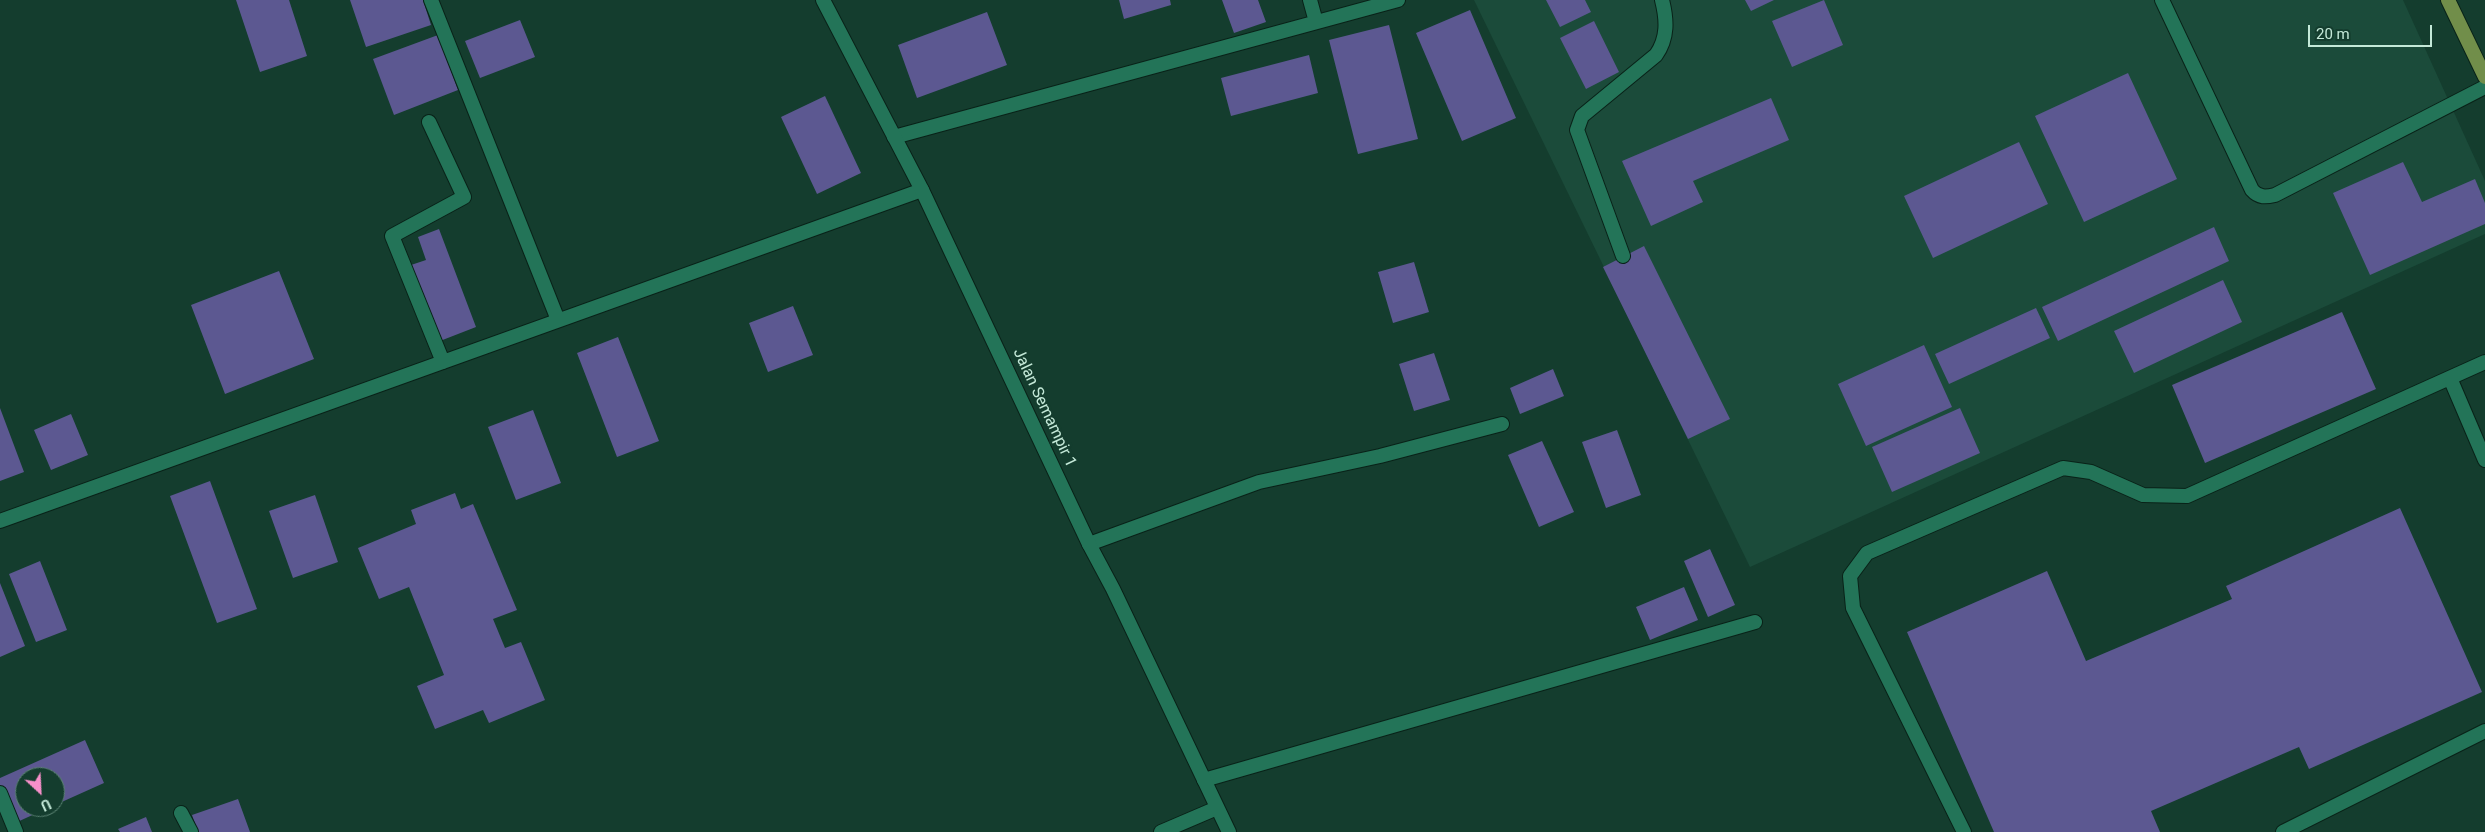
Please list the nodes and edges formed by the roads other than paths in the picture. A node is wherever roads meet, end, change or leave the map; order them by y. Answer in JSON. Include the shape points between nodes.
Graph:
{"nodes":[{"id":1,"x":431,"y":0,"type":"edge"},
{"id":2,"x":823,"y":0,"type":"edge"},
{"id":3,"x":1310,"y":0,"type":"edge"},
{"id":4,"x":1398,"y":0,"type":"edge"},
{"id":5,"x":1662,"y":0,"type":"edge"},
{"id":6,"x":2162,"y":0,"type":"edge"},
{"id":7,"x":2448,"y":0,"type":"edge"},
{"id":8,"x":1316,"y":22,"type":"junction"},
{"id":9,"x":2485,"y":77,"type":"edge"},
{"id":10,"x":2485,"y":87,"type":"edge"},
{"id":11,"x":430,"y":122,"type":"dead end"},
{"id":12,"x":894,"y":137,"type":"junction"},
{"id":13,"x":922,"y":190,"type":"junction"},
{"id":14,"x":1623,"y":256,"type":"dead end"},
{"id":15,"x":558,"y":320,"type":"junction"},
{"id":16,"x":443,"y":362,"type":"junction"},
{"id":17,"x":2485,"y":362,"type":"edge"},
{"id":18,"x":2450,"y":378,"type":"junction"},
{"id":19,"x":1502,"y":424,"type":"dead end"},
{"id":20,"x":2485,"y":460,"type":"edge"},
{"id":21,"x":0,"y":520,"type":"edge"},
{"id":22,"x":1089,"y":544,"type":"junction"},
{"id":23,"x":1755,"y":622,"type":"dead end"},
{"id":24,"x":2485,"y":731,"type":"edge"},
{"id":25,"x":1204,"y":780,"type":"junction"},
{"id":26,"x":0,"y":793,"type":"edge"},
{"id":27,"x":1217,"y":808,"type":"junction"},
{"id":28,"x":181,"y":812,"type":"dead end"},
{"id":29,"x":16,"y":832,"type":"edge"},
{"id":30,"x":190,"y":832,"type":"edge"},
{"id":31,"x":1161,"y":832,"type":"edge"},
{"id":32,"x":1229,"y":832,"type":"edge"},
{"id":33,"x":1964,"y":832,"type":"edge"},
{"id":34,"x":2283,"y":832,"type":"edge"}],
"edges":[{"from":1,"to":15,"type":"street"},
{"from":2,"to":12,"type":"street","name":"Jalan Semampir 1"},
{"from":3,"to":8,"type":"street"},
{"from":4,"to":8,"type":"street"},
{"from":5,"to":14,"type":"street","via":[[1666,28],[1660,50],[1578,122],[1577,130]]},
{"from":6,"to":10,"type":"street","via":[[2252,190],[2265,197],[2275,195]]},
{"from":7,"to":9,"type":"main road"},
{"from":8,"to":12,"type":"street"},
{"from":11,"to":16,"type":"street","via":[[464,197],[392,236]]},
{"from":12,"to":13,"type":"street","name":"Jalan Semampir 1"},
{"from":13,"to":15,"type":"street"},
{"from":13,"to":22,"type":"street","name":"Jalan Semampir 1"},
{"from":15,"to":16,"type":"street"},
{"from":16,"to":21,"type":"street"},
{"from":17,"to":18,"type":"street"},
{"from":18,"to":20,"type":"street"},
{"from":18,"to":33,"type":"street","via":[[2188,496],[2142,495],[2092,472],[2063,468],[1867,553],[1850,576],[1852,608]]},
{"from":19,"to":22,"type":"street","via":[[1380,456],[1260,482]]},
{"from":22,"to":25,"type":"street","name":"Jalan Semampir 1"},
{"from":23,"to":25,"type":"street"},
{"from":24,"to":34,"type":"street"},
{"from":25,"to":27,"type":"street","name":"Jalan Semampir 1"},
{"from":26,"to":29,"type":"street"},
{"from":27,"to":31,"type":"street"},
{"from":27,"to":32,"type":"street","name":"Jalan Semampir 1"},
{"from":28,"to":30,"type":"street"}]}
